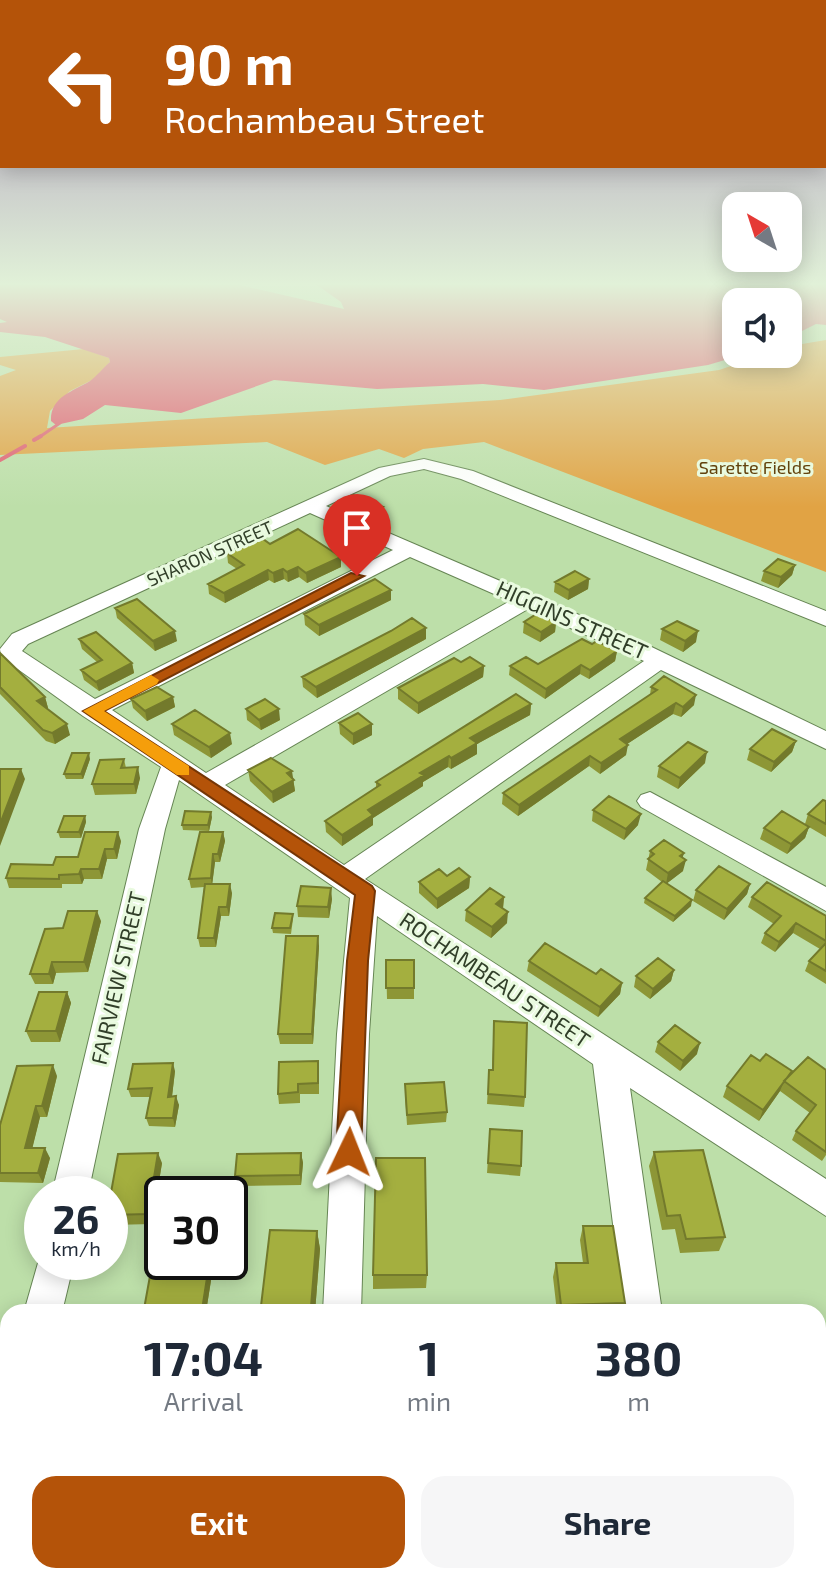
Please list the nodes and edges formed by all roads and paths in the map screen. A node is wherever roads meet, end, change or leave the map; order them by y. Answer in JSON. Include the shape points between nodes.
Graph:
{"nodes":[{"id":1,"x":314,"y":508,"type":"junction"},
{"id":2,"x":410,"y":549,"type":"junction"},
{"id":3,"x":527,"y":600,"type":"junction"},
{"id":4,"x":826,"y":619,"type":"edge"},
{"id":5,"x":9,"y":649,"type":"joint"},
{"id":6,"x":660,"y":660,"type":"junction"},
{"id":7,"x":91,"y":711,"type":"junction"},
{"id":8,"x":826,"y":741,"type":"edge"},
{"id":9,"x":175,"y":765,"type":"junction"},
{"id":10,"x":205,"y":785,"type":"junction"},
{"id":11,"x":650,"y":801,"type":"dead end"},
{"id":12,"x":356,"y":885,"type":"junction"},
{"id":13,"x":826,"y":900,"type":"edge"},
{"id":14,"x":609,"y":1058,"type":"junction"},
{"id":15,"x":74,"y":1176,"type":"edge"},
{"id":16,"x":826,"y":1199,"type":"edge"},
{"id":17,"x":51,"y":1280,"type":"edge"},
{"id":18,"x":45,"y":1304,"type":"edge"},
{"id":19,"x":342,"y":1304,"type":"edge"},
{"id":20,"x":642,"y":1304,"type":"edge"}],
"edges":[{"from":1,"to":2,"type":"street","name":"HIGGINS STREET"},
{"from":1,"to":4,"type":"street","name":"SHARON STREET","via":[[385,472],[435,465]]},
{"from":1,"to":5,"type":"street","name":"SHARON STREET","via":[[20,639]]},
{"from":2,"to":3,"type":"street","name":"HIGGINS STREET"},
{"from":2,"to":7,"type":"street"},
{"from":3,"to":6,"type":"street","name":"HIGGINS STREET"},
{"from":3,"to":10,"type":"street"},
{"from":5,"to":7,"type":"street","name":"ROCHAMBEAU STREET","via":[[11,657]]},
{"from":6,"to":8,"type":"street","name":"HIGGINS STREET"},
{"from":6,"to":12,"type":"street"},
{"from":7,"to":9,"type":"street","name":"ROCHAMBEAU STREET"},
{"from":9,"to":10,"type":"street","name":"ROCHAMBEAU STREET"},
{"from":9,"to":15,"type":"street","name":"FAIRVIEW STREET","via":[[152,829]]},
{"from":10,"to":12,"type":"street","name":"ROCHAMBEAU STREET"},
{"from":11,"to":13,"type":"street"},
{"from":12,"to":14,"type":"street","name":"ROCHAMBEAU STREET"},
{"from":12,"to":19,"type":"street"},
{"from":14,"to":16,"type":"street","name":"ROCHAMBEAU STREET"},
{"from":14,"to":20,"type":"street"},
{"from":17,"to":18,"type":"street"}]}
